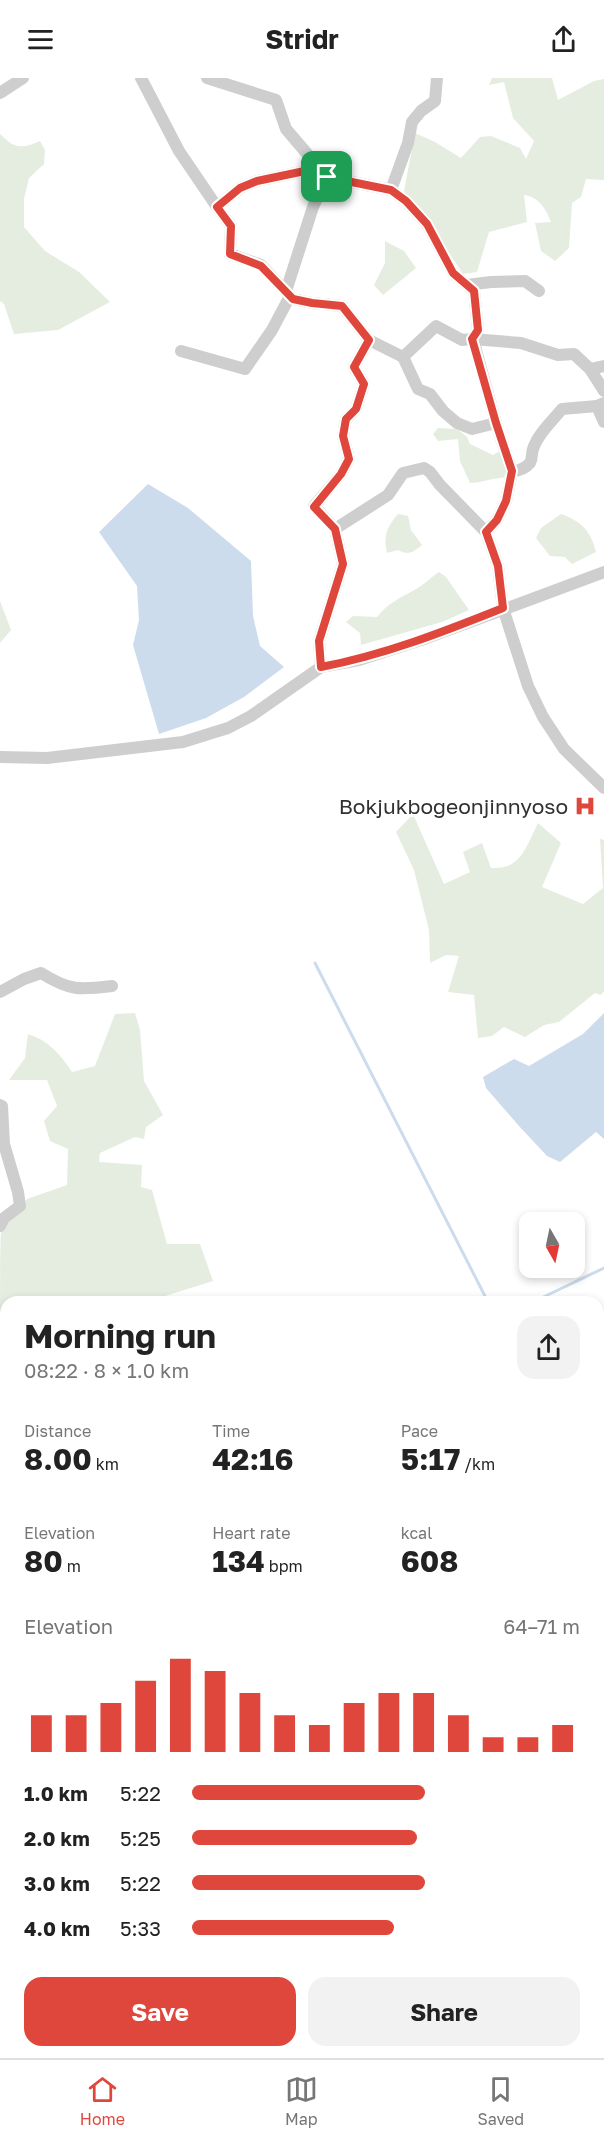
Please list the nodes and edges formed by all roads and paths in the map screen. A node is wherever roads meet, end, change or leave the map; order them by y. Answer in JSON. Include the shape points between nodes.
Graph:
{"nodes":[{"id":1,"x":23,"y":78,"type":"edge"},
{"id":2,"x":141,"y":78,"type":"edge"},
{"id":3,"x":207,"y":78,"type":"edge"},
{"id":4,"x":437,"y":78,"type":"edge"},
{"id":5,"x":0,"y":93,"type":"edge"},
{"id":6,"x":323,"y":172,"type":"junction"},
{"id":7,"x":391,"y":190,"type":"junction"},
{"id":8,"x":217,"y":207,"type":"junction"},
{"id":9,"x":467,"y":285,"type":"junction"},
{"id":10,"x":539,"y":291,"type":"dead end"},
{"id":11,"x":288,"y":294,"type":"junction"},
{"id":12,"x":472,"y":339,"type":"junction"},
{"id":13,"x":369,"y":340,"type":"junction"},
{"id":14,"x":181,"y":351,"type":"dead end"},
{"id":15,"x":403,"y":357,"type":"junction"},
{"id":16,"x":604,"y":366,"type":"edge"},
{"id":17,"x":590,"y":369,"type":"junction"},
{"id":18,"x":604,"y":390,"type":"edge"},
{"id":19,"x":601,"y":404,"type":"edge"},
{"id":20,"x":604,"y":422,"type":"edge"},
{"id":21,"x":496,"y":423,"type":"junction"},
{"id":22,"x":512,"y":471,"type":"junction"},
{"id":23,"x":335,"y":529,"type":"junction"},
{"id":24,"x":486,"y":532,"type":"junction"},
{"id":25,"x":604,"y":572,"type":"edge"},
{"id":26,"x":503,"y":608,"type":"junction"},
{"id":27,"x":321,"y":667,"type":"junction"},
{"id":28,"x":0,"y":757,"type":"edge"},
{"id":29,"x":604,"y":788,"type":"edge"},
{"id":30,"x":112,"y":986,"type":"dead end"},
{"id":31,"x":0,"y":992,"type":"edge"},
{"id":32,"x":0,"y":1105,"type":"edge"},
{"id":33,"x":0,"y":1226,"type":"edge"}],
"edges":[{"from":1,"to":5,"type":"street"},
{"from":2,"to":8,"type":"street","via":[[179,151]]},
{"from":3,"to":6,"type":"street","via":[[276,100],[286,129]]},
{"from":4,"to":7,"type":"street","via":[[435,101],[412,122]]},
{"from":6,"to":7,"type":"street"},
{"from":6,"to":8,"type":"street","via":[[257,181],[240,188]]},
{"from":6,"to":11,"type":"street"},
{"from":7,"to":9,"type":"street","via":[[427,224],[453,273]]},
{"from":8,"to":11,"type":"street","via":[[231,226],[230,254],[261,266]]},
{"from":9,"to":10,"type":"street","via":[[525,282]]},
{"from":9,"to":12,"type":"street","via":[[474,291],[478,330]]},
{"from":11,"to":13,"type":"street","via":[[293,299],[342,306]]},
{"from":11,"to":14,"type":"street","via":[[272,330],[245,369]]},
{"from":12,"to":15,"type":"street","via":[[462,340],[436,326]]},
{"from":12,"to":17,"type":"street","via":[[521,343],[558,355],[574,354]]},
{"from":12,"to":21,"type":"street"},
{"from":13,"to":15,"type":"street"},
{"from":13,"to":23,"type":"street","via":[[354,367],[364,384],[356,409],[346,419],[343,436],[349,459],[314,507]]},
{"from":15,"to":21,"type":"street","via":[[418,389],[430,394],[457,423],[472,429]]},
{"from":16,"to":17,"type":"street"},
{"from":17,"to":18,"type":"street"},
{"from":19,"to":20,"type":"street"},
{"from":19,"to":22,"type":"street","via":[[562,409],[540,435],[529,465]]},
{"from":21,"to":22,"type":"street"},
{"from":22,"to":24,"type":"street","via":[[506,501]]},
{"from":23,"to":24,"type":"street","via":[[388,495],[403,473],[424,468]]},
{"from":23,"to":27,"type":"street","via":[[343,564],[319,641]]},
{"from":24,"to":26,"type":"street","via":[[498,566]]},
{"from":25,"to":26,"type":"street"},
{"from":26,"to":27,"type":"street","via":[[427,638],[359,660]]},
{"from":26,"to":29,"type":"street","via":[[528,686],[543,717],[564,749]]},
{"from":27,"to":28,"type":"street","via":[[228,728],[183,742],[47,758]]},
{"from":30,"to":31,"type":"street","via":[[80,990],[58,984],[41,973]]},
{"from":32,"to":33,"type":"street","via":[[4,1144],[20,1206]]}]}
